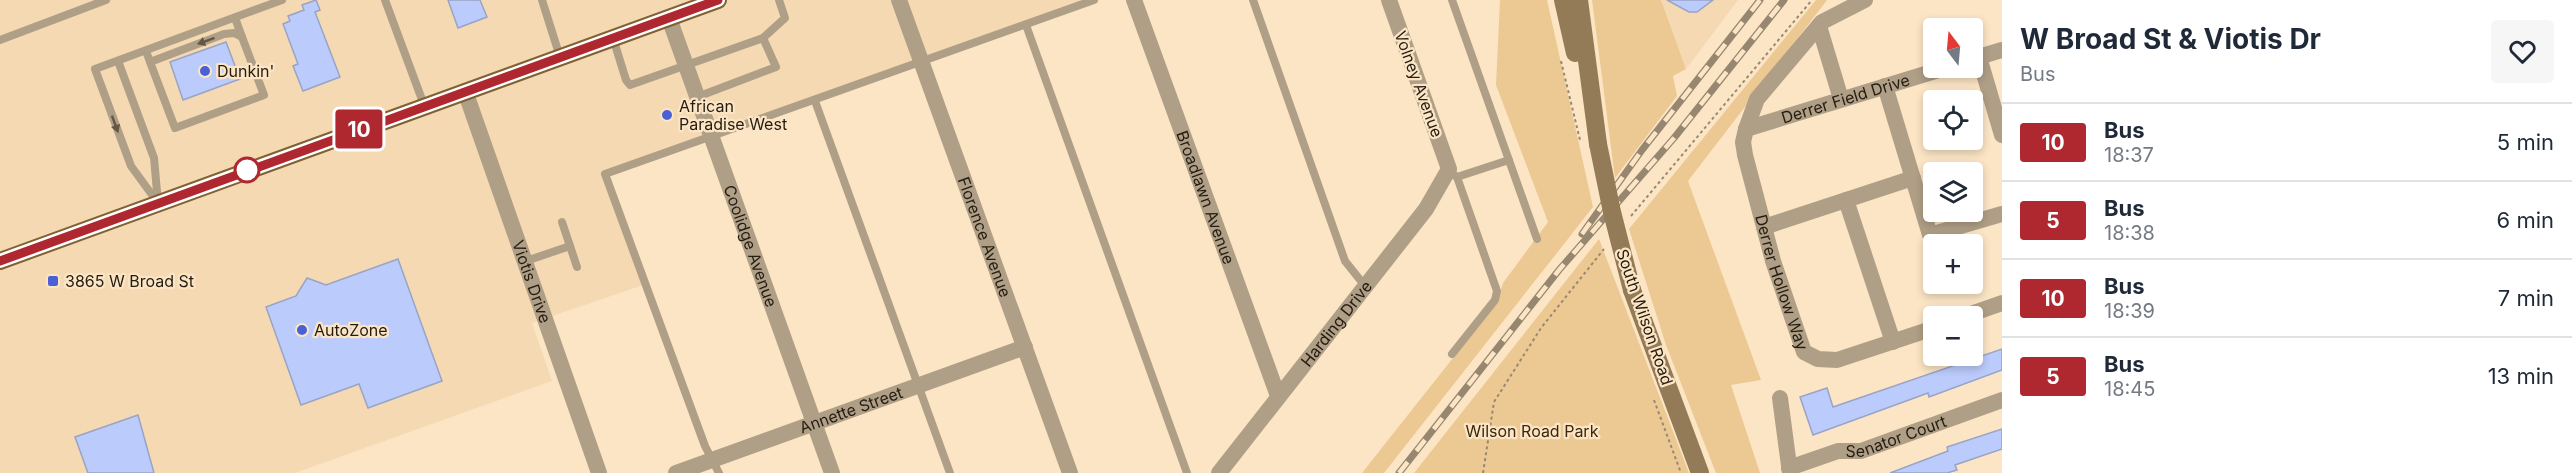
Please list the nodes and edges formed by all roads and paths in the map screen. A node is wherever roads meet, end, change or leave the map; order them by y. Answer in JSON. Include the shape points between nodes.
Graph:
{"nodes":[{"id":1,"x":106,"y":0,"type":"edge"},
{"id":2,"x":282,"y":0,"type":"edge"},
{"id":3,"x":385,"y":0,"type":"edge"},
{"id":4,"x":542,"y":0,"type":"edge"},
{"id":5,"x":718,"y":0,"type":"edge"},
{"id":6,"x":779,"y":0,"type":"edge"},
{"id":7,"x":899,"y":0,"type":"edge"},
{"id":8,"x":1094,"y":0,"type":"edge"},
{"id":9,"x":1134,"y":0,"type":"edge"},
{"id":10,"x":1253,"y":0,"type":"edge"},
{"id":11,"x":1389,"y":0,"type":"edge"},
{"id":12,"x":1452,"y":0,"type":"edge"},
{"id":13,"x":1563,"y":0,"type":"edge"},
{"id":14,"x":1579,"y":0,"type":"edge"},
{"id":15,"x":1865,"y":0,"type":"edge"},
{"id":16,"x":235,"y":18,"type":"junction"},
{"id":17,"x":669,"y":18,"type":"junction"},
{"id":18,"x":1026,"y":25,"type":"junction"},
{"id":19,"x":1819,"y":26,"type":"junction"},
{"id":20,"x":242,"y":37,"type":"junction"},
{"id":21,"x":612,"y":38,"type":"junction"},
{"id":22,"x":763,"y":38,"type":"junction"},
{"id":23,"x":0,"y":40,"type":"edge"},
{"id":24,"x":2002,"y":50,"type":"edge"},
{"id":25,"x":146,"y":51,"type":"junction"},
{"id":26,"x":1983,"y":56,"type":"edge"},
{"id":27,"x":560,"y":57,"type":"junction"},
{"id":28,"x":1560,"y":57,"type":"dead end"},
{"id":29,"x":118,"y":61,"type":"junction"},
{"id":30,"x":150,"y":62,"type":"junction"},
{"id":31,"x":922,"y":63,"type":"junction"},
{"id":32,"x":686,"y":66,"type":"junction"},
{"id":33,"x":1923,"y":75,"type":"edge"},
{"id":34,"x":1983,"y":78,"type":"edge"},
{"id":35,"x":1885,"y":86,"type":"junction"},
{"id":36,"x":465,"y":91,"type":"junction"},
{"id":37,"x":697,"y":97,"type":"junction"},
{"id":38,"x":1841,"y":99,"type":"junction"},
{"id":39,"x":815,"y":100,"type":"junction"},
{"id":40,"x":424,"y":105,"type":"junction"},
{"id":41,"x":1594,"y":121,"type":"junction"},
{"id":42,"x":1748,"y":123,"type":"junction"},
{"id":43,"x":2002,"y":135,"type":"edge"},
{"id":44,"x":711,"y":137,"type":"junction"},
{"id":45,"x":1589,"y":143,"type":"junction"},
{"id":46,"x":1509,"y":160,"type":"junction"},
{"id":47,"x":1453,"y":173,"type":"junction"},
{"id":48,"x":1913,"y":178,"type":"junction"},
{"id":49,"x":1846,"y":200,"type":"junction"},
{"id":50,"x":158,"y":203,"type":"junction"},
{"id":51,"x":2002,"y":214,"type":"edge"},
{"id":52,"x":562,"y":222,"type":"dead end"},
{"id":53,"x":1764,"y":227,"type":"junction"},
{"id":54,"x":1537,"y":239,"type":"dead end"},
{"id":55,"x":570,"y":246,"type":"junction"},
{"id":56,"x":0,"y":261,"type":"edge"},
{"id":57,"x":526,"y":261,"type":"junction"},
{"id":58,"x":577,"y":267,"type":"dead end"},
{"id":59,"x":1365,"y":286,"type":"junction"},
{"id":60,"x":2002,"y":303,"type":"edge"},
{"id":61,"x":1983,"y":310,"type":"edge"},
{"id":62,"x":1923,"y":332,"type":"edge"},
{"id":63,"x":1893,"y":342,"type":"junction"},
{"id":64,"x":1025,"y":347,"type":"junction"},
{"id":65,"x":1452,"y":354,"type":"dead end"},
{"id":66,"x":919,"y":386,"type":"junction"},
{"id":67,"x":1278,"y":396,"type":"junction"},
{"id":68,"x":1780,"y":398,"type":"dead end"},
{"id":69,"x":2002,"y":400,"type":"edge"},
{"id":70,"x":814,"y":424,"type":"junction"},
{"id":71,"x":717,"y":466,"type":"edge"},
{"id":72,"x":1790,"y":471,"type":"edge"},
{"id":73,"x":599,"y":473,"type":"edge"},
{"id":74,"x":676,"y":473,"type":"edge"},
{"id":75,"x":832,"y":473,"type":"edge"},
{"id":76,"x":950,"y":473,"type":"edge"},
{"id":77,"x":1070,"y":473,"type":"edge"},
{"id":78,"x":1187,"y":473,"type":"edge"},
{"id":79,"x":1219,"y":473,"type":"edge"},
{"id":80,"x":1701,"y":473,"type":"edge"}],
"edges":[{"from":1,"to":23,"type":"lane"},
{"from":2,"to":16,"type":"lane"},
{"from":3,"to":40,"type":"lane"},
{"from":4,"to":27,"type":"lane"},
{"from":5,"to":17,"type":"main road"},
{"from":6,"to":22,"type":"lane","via":[[785,18]]},
{"from":7,"to":31,"type":"street","name":"Florence Avenue"},
{"from":8,"to":18,"type":"lane"},
{"from":9,"to":67,"type":"street","name":"Broadlawn Avenue"},
{"from":10,"to":59,"type":"lane","via":[[1345,261]]},
{"from":11,"to":47,"type":"street","name":"Volney Avenue"},
{"from":12,"to":46,"type":"lane"},
{"from":13,"to":41,"type":"main road","name":"South Wilson Road"},
{"from":14,"to":41,"type":"main road","name":"South Wilson Road"},
{"from":15,"to":19,"type":"street"},
{"from":16,"to":20,"type":"lane"},
{"from":16,"to":25,"type":"lane"},
{"from":17,"to":21,"type":"main road"},
{"from":17,"to":32,"type":"street","name":"Coolidge Avenue"},
{"from":18,"to":31,"type":"lane"},
{"from":18,"to":78,"type":"lane"},
{"from":19,"to":38,"type":"street"},
{"from":19,"to":42,"type":"street","via":[[1757,99]]},
{"from":20,"to":30,"type":"lane","one_way":true,"via":[[224,34]]},
{"from":20,"to":30,"type":"lane","via":[[264,95],[175,128]]},
{"from":21,"to":27,"type":"main road"},
{"from":21,"to":32,"type":"lane","via":[[630,85]]},
{"from":22,"to":32,"type":"lane"},
{"from":22,"to":37,"type":"lane","via":[[776,67]]},
{"from":24,"to":26,"type":"street"},
{"from":25,"to":29,"type":"lane"},
{"from":25,"to":30,"type":"lane"},
{"from":27,"to":36,"type":"main road"},
{"from":28,"to":45,"type":"path"},
{"from":29,"to":50,"type":"lane","via":[[154,158]]},
{"from":29,"to":50,"type":"lane","one_way":true,"via":[[95,69],[131,166]]},
{"from":31,"to":39,"type":"lane"},
{"from":31,"to":64,"type":"street","name":"Florence Avenue"},
{"from":32,"to":37,"type":"street","name":"Coolidge Avenue"},
{"from":33,"to":35,"type":"street","name":"Derrer Field Drive"},
{"from":34,"to":43,"type":"street"},
{"from":35,"to":38,"type":"street","name":"Derrer Field Drive"},
{"from":35,"to":48,"type":"street"},
{"from":36,"to":40,"type":"main road"},
{"from":36,"to":57,"type":"street","name":"Viotis Drive"},
{"from":37,"to":44,"type":"street","name":"Coolidge Avenue"},
{"from":38,"to":42,"type":"street","name":"Derrer Field Drive"},
{"from":39,"to":44,"type":"lane"},
{"from":39,"to":66,"type":"lane"},
{"from":40,"to":50,"type":"main road"},
{"from":41,"to":45,"type":"main road","name":"South Wilson Road"},
{"from":42,"to":53,"type":"street","name":"Derrer Hollow Way","via":[[1743,142]]},
{"from":44,"to":70,"type":"street","name":"Coolidge Avenue"},
{"from":44,"to":71,"type":"lane","via":[[605,174],[705,446]]},
{"from":45,"to":80,"type":"main road","name":"South Wilson Road","bridge":true,"via":[[1632,290]]},
{"from":46,"to":47,"type":"lane"},
{"from":46,"to":54,"type":"lane"},
{"from":47,"to":59,"type":"street","name":"Harding Drive"},
{"from":47,"to":65,"type":"lane","via":[[1497,291]]},
{"from":48,"to":49,"type":"street"},
{"from":48,"to":51,"type":"street","via":[[1930,236]]},
{"from":49,"to":53,"type":"street"},
{"from":49,"to":63,"type":"street"},
{"from":50,"to":56,"type":"main road"},
{"from":52,"to":55,"type":"lane"},
{"from":53,"to":63,"type":"street","name":"Derrer Hollow Way","via":[[1804,352],[1827,361]]},
{"from":55,"to":57,"type":"lane"},
{"from":55,"to":58,"type":"lane"},
{"from":57,"to":73,"type":"street","name":"Viotis Drive"},
{"from":59,"to":67,"type":"street","name":"Harding Drive"},
{"from":60,"to":61,"type":"street"},
{"from":62,"to":63,"type":"street","name":"Derrer Hollow Way"},
{"from":64,"to":66,"type":"street","name":"Annette Street"},
{"from":64,"to":77,"type":"street","name":"Florence Avenue"},
{"from":66,"to":70,"type":"street","name":"Annette Street"},
{"from":66,"to":76,"type":"lane"},
{"from":67,"to":79,"type":"street","name":"Harding Drive"},
{"from":68,"to":72,"type":"street"},
{"from":69,"to":72,"type":"street","name":"Senator Court","via":[[1861,450],[1838,451]]},
{"from":70,"to":71,"type":"street","name":"Annette Street"},
{"from":70,"to":75,"type":"street","name":"Coolidge Avenue"},
{"from":71,"to":74,"type":"street","name":"Annette Street"}]}
